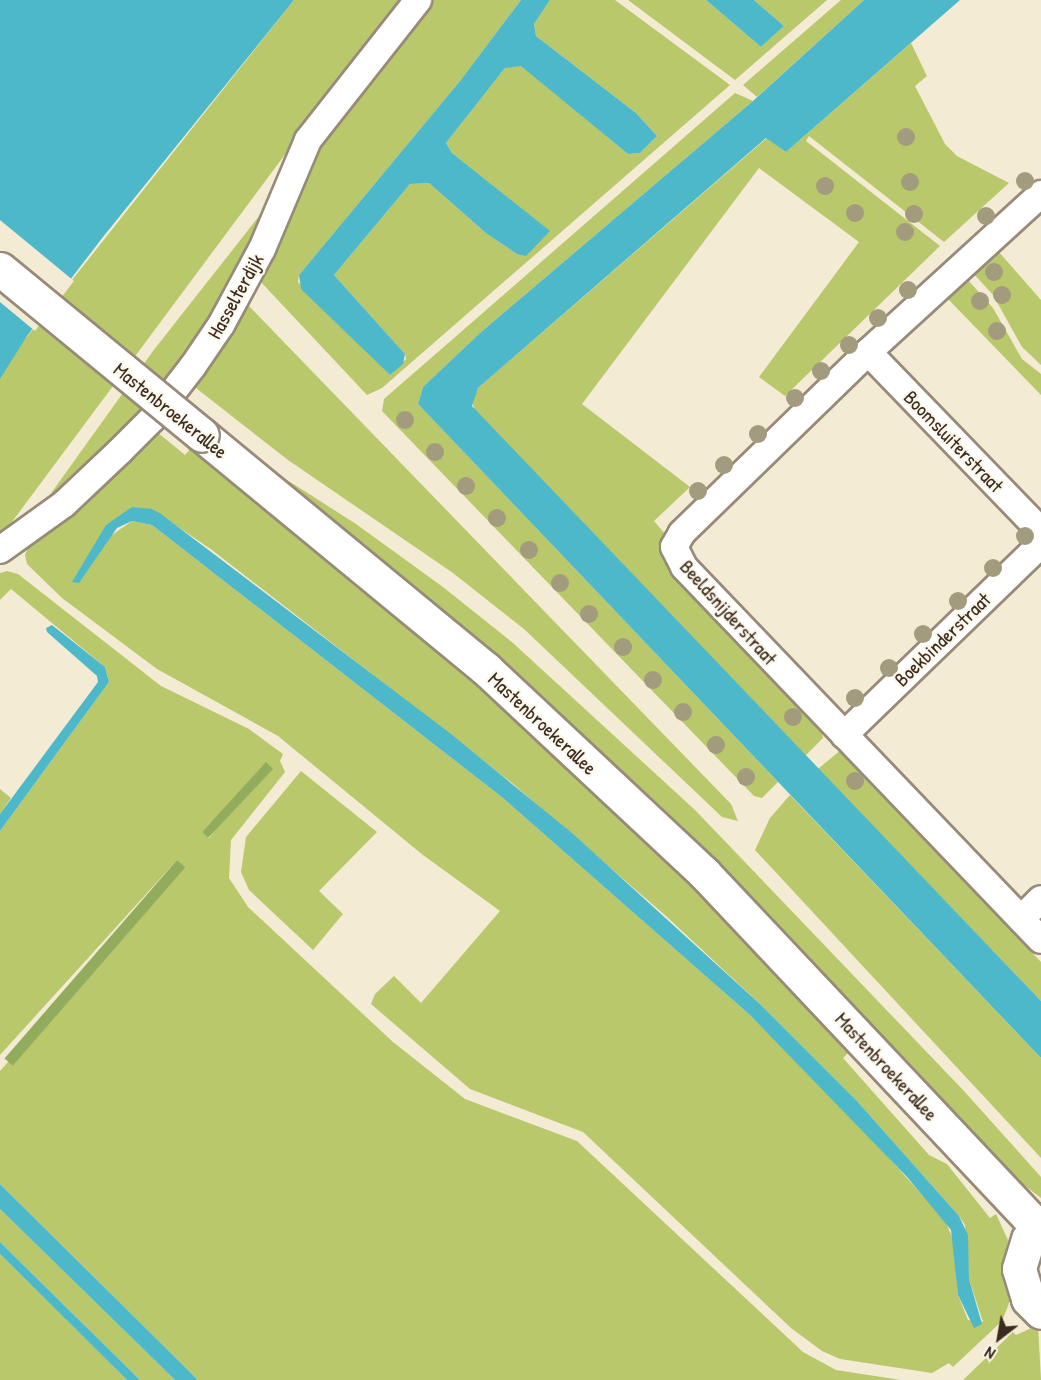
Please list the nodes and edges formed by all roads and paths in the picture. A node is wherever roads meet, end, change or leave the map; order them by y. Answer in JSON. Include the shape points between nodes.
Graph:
{"nodes":[{"id":1,"x":418,"y":0,"type":"edge"},
{"id":2,"x":1041,"y":194,"type":"edge"},
{"id":3,"x":0,"y":269,"type":"edge"},
{"id":4,"x":868,"y":352,"type":"junction"},
{"id":5,"x":1041,"y":531,"type":"edge"},
{"id":6,"x":1041,"y":544,"type":"edge"},
{"id":7,"x":0,"y":550,"type":"edge"},
{"id":8,"x":844,"y":735,"type":"junction"},
{"id":9,"x":1041,"y":899,"type":"edge"},
{"id":10,"x":1021,"y":919,"type":"junction"},
{"id":11,"x":1041,"y":940,"type":"edge"},
{"id":12,"x":1040,"y":1227,"type":"edge"},
{"id":13,"x":1041,"y":1312,"type":"edge"}],
"edges":[{"from":1,"to":7,"type":"street","name":"Hasselterdijk","via":[[309,140],[262,249],[221,325],[193,366],[125,446],[64,504]]},
{"from":2,"to":4,"type":"street","name":"Beeldsnijderstraat"},
{"from":3,"to":12,"type":"main road","name":"Mastenbroekerallee","bridge":true,"via":[[486,669],[695,865]]},
{"from":4,"to":5,"type":"street","name":"Boomsluiterstraat"},
{"from":4,"to":8,"type":"street","name":"Beeldsnijderstraat","via":[[682,533],[674,547],[684,567]]},
{"from":6,"to":8,"type":"street","name":"Boekbinderstraat"},
{"from":8,"to":10,"type":"street","name":"Beeldsnijderstraat"},
{"from":9,"to":10,"type":"street"},
{"from":10,"to":11,"type":"street","name":"Beeldsnijderstraat"},
{"from":12,"to":13,"type":"main road","via":[[1021,1254],[1019,1269],[1028,1299]]}]}
